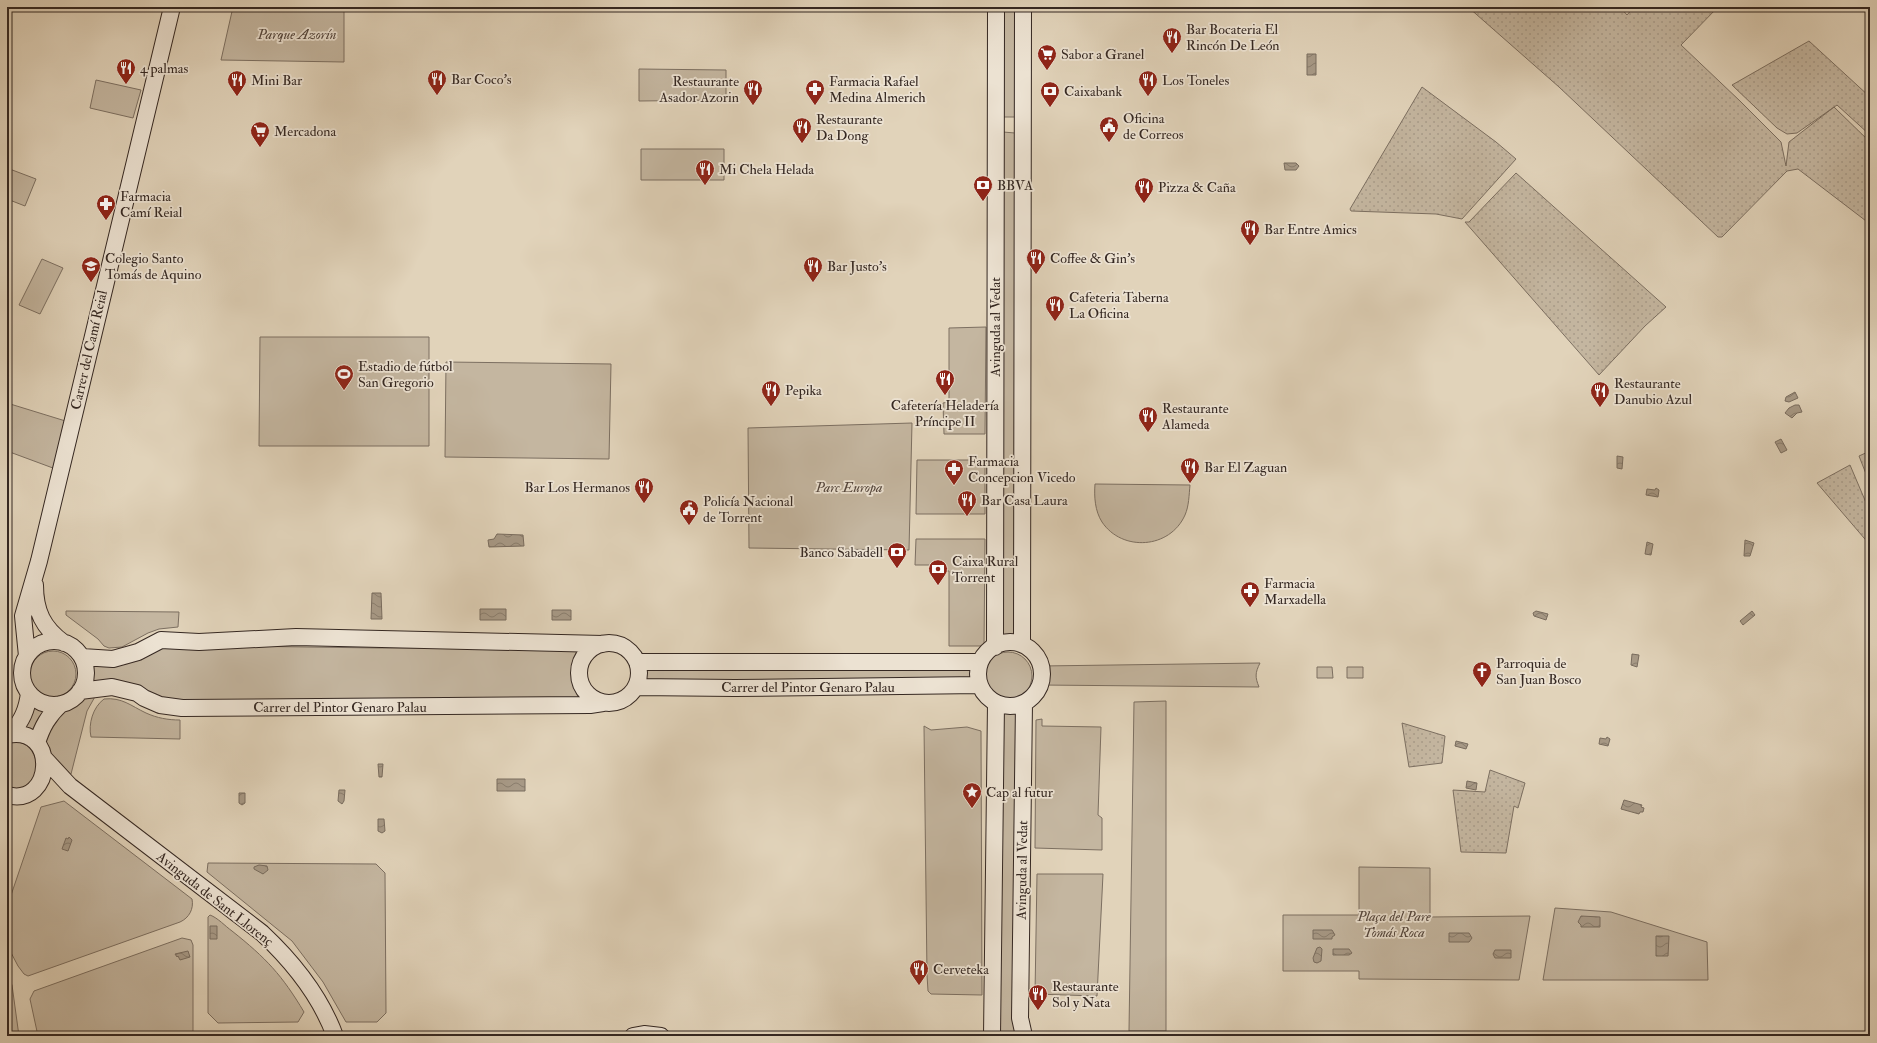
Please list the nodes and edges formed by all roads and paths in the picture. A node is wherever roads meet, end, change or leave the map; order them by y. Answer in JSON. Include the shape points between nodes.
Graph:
{"nodes":[{"id":1,"x":172,"y":7,"type":"edge"},
{"id":2,"x":996,"y":7,"type":"edge"},
{"id":3,"x":1023,"y":7,"type":"edge"},
{"id":4,"x":35,"y":577,"type":"junction"},
{"id":5,"x":64,"y":643,"type":"junction"},
{"id":6,"x":603,"y":644,"type":"junction"},
{"id":7,"x":1022,"y":644,"type":"junction"},
{"id":8,"x":995,"y":647,"type":"junction"},
{"id":9,"x":27,"y":656,"type":"junction"},
{"id":10,"x":82,"y":657,"type":"junction"},
{"id":11,"x":637,"y":662,"type":"junction"},
{"id":12,"x":980,"y":662,"type":"junction"},
{"id":13,"x":980,"y":685,"type":"junction"},
{"id":14,"x":636,"y":687,"type":"junction"},
{"id":15,"x":80,"y":691,"type":"junction"},
{"id":16,"x":29,"y":693,"type":"junction"},
{"id":17,"x":603,"y":703,"type":"junction"},
{"id":18,"x":996,"y":703,"type":"junction"},
{"id":19,"x":1024,"y":703,"type":"junction"},
{"id":20,"x":61,"y":704,"type":"junction"},
{"id":21,"x":9,"y":734,"type":"edge"},
{"id":22,"x":37,"y":743,"type":"junction"},
{"id":23,"x":45,"y":760,"type":"junction"},
{"id":24,"x":39,"y":783,"type":"junction"},
{"id":25,"x":69,"y":785,"type":"junction"},
{"id":26,"x":8,"y":796,"type":"edge"},
{"id":27,"x":335,"y":1036,"type":"edge"},
{"id":28,"x":633,"y":1036,"type":"edge"},
{"id":29,"x":661,"y":1036,"type":"edge"},
{"id":30,"x":992,"y":1036,"type":"edge"},
{"id":31,"x":1024,"y":1036,"type":"edge"}],
"edges":[{"from":1,"to":4,"type":"street","name":"Carrer del Camí Reial"},
{"from":2,"to":8,"type":"street","name":"Avinguda al Vedat"},
{"from":3,"to":7,"type":"street","name":"Avinguda al Vedat"},
{"from":4,"to":5,"type":"street","name":"Carrer del Camí Reial","via":[[35,597],[40,616],[53,635]]},
{"from":4,"to":9,"type":"street","name":"Carrer del Camí Reial","via":[[23,616]]},
{"from":5,"to":9,"type":"street","via":[[42,643]]},
{"from":5,"to":10,"type":"street"},
{"from":6,"to":10,"type":"street","via":[[296,637],[199,642],[161,640],[138,652],[113,659]]},
{"from":6,"to":11,"type":"street","via":[[616,644],[626,648]]},
{"from":6,"to":17,"type":"street","via":[[592,648],[582,659],[579,668],[579,680],[584,690],[591,698]]},
{"from":7,"to":8,"type":"street","via":[[1011,642]]},
{"from":7,"to":19,"type":"street","via":[[1040,661],[1042,675],[1040,686]]},
{"from":8,"to":12,"type":"street","via":[[989,650]]},
{"from":9,"to":16,"type":"street","via":[[22,679]]},
{"from":10,"to":15,"type":"street","via":[[86,671]]},
{"from":11,"to":12,"type":"street","name":"Carrer del Pintor Genaro Palau"},
{"from":11,"to":14,"type":"street","via":[[639,669]]},
{"from":12,"to":13,"type":"street"},
{"from":13,"to":14,"type":"street","name":"Carrer del Pintor Genaro Palau"},
{"from":13,"to":18,"type":"street"},
{"from":14,"to":17,"type":"street","via":[[622,700]]},
{"from":15,"to":17,"type":"street","name":"Carrer del Pintor Genaro Palau","via":[[112,687],[137,693],[160,705],[182,708]]},
{"from":15,"to":20,"type":"street"},
{"from":16,"to":20,"type":"street","via":[[47,704]]},
{"from":16,"to":21,"type":"street","via":[[23,719]]},
{"from":18,"to":19,"type":"street","via":[[1007,706]]},
{"from":18,"to":30,"type":"street","name":"Avinguda al Vedat"},
{"from":19,"to":31,"type":"street","name":"Avinguda al Vedat","via":[[1020,1018]]},
{"from":20,"to":22,"type":"street","via":[[42,725]]},
{"from":21,"to":22,"type":"street","via":[[29,738]]},
{"from":22,"to":23,"type":"street","name":"Avinguda de Sant Llorenç"},
{"from":23,"to":24,"type":"street","via":[[45,768]]},
{"from":23,"to":25,"type":"street","name":"Avinguda de Sant Llorenç"},
{"from":24,"to":25,"type":"street"},
{"from":24,"to":26,"type":"street","via":[[28,792]]},
{"from":25,"to":27,"type":"street","name":"Avinguda de Sant Llorenç","via":[[267,938],[286,956],[311,988]]},
{"from":28,"to":29,"type":"street"}]}
